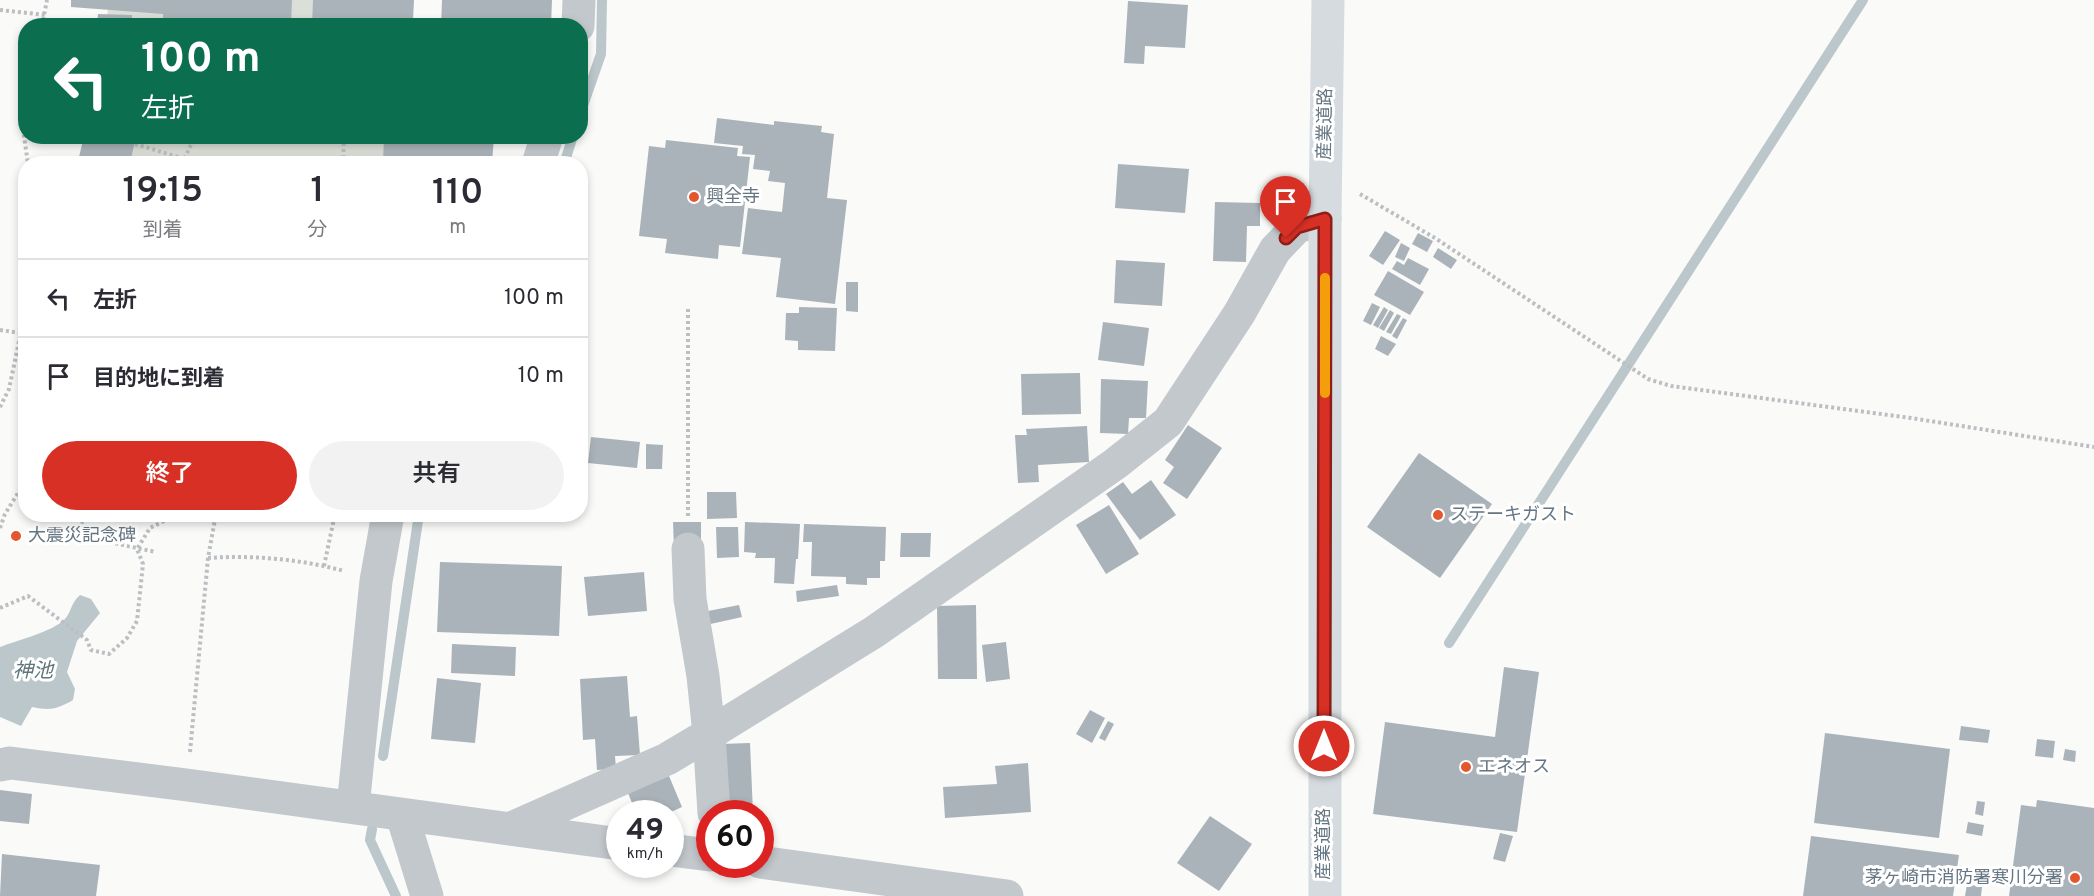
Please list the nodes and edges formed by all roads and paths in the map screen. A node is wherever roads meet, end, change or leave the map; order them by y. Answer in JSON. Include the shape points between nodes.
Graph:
{"nodes":[{"id":1,"x":47,"y":0,"type":"edge"},
{"id":2,"x":579,"y":0,"type":"edge"},
{"id":3,"x":1328,"y":0,"type":"edge"},
{"id":4,"x":0,"y":10,"type":"edge"},
{"id":5,"x":46,"y":15,"type":"junction"},
{"id":6,"x":45,"y":18,"type":"edge"},
{"id":7,"x":578,"y":18,"type":"edge"},
{"id":8,"x":135,"y":144,"type":"dead end"},
{"id":9,"x":170,"y":156,"type":"edge"},
{"id":10,"x":1326,"y":175,"type":"junction"},
{"id":11,"x":1325,"y":219,"type":"junction"},
{"id":12,"x":688,"y":309,"type":"dead end"},
{"id":13,"x":0,"y":330,"type":"edge"},
{"id":14,"x":18,"y":333,"type":"edge"},
{"id":15,"x":18,"y":347,"type":"edge"},
{"id":16,"x":0,"y":407,"type":"edge"},
{"id":17,"x":2094,"y":447,"type":"edge"},
{"id":18,"x":18,"y":493,"type":"edge"},
{"id":19,"x":80,"y":522,"type":"edge"},
{"id":20,"x":162,"y":522,"type":"edge"},
{"id":21,"x":215,"y":522,"type":"edge"},
{"id":22,"x":333,"y":522,"type":"edge"},
{"id":23,"x":387,"y":522,"type":"edge"},
{"id":24,"x":0,"y":528,"type":"edge"},
{"id":25,"x":688,"y":535,"type":"joint"},
{"id":26,"x":137,"y":549,"type":"junction"},
{"id":27,"x":156,"y":552,"type":"dead end"},
{"id":28,"x":208,"y":558,"type":"junction"},
{"id":29,"x":324,"y":566,"type":"junction"},
{"id":30,"x":376,"y":581,"type":"junction"},
{"id":31,"x":0,"y":608,"type":"edge"},
{"id":32,"x":709,"y":734,"type":"junction"},
{"id":33,"x":0,"y":765,"type":"edge"},
{"id":34,"x":187,"y":785,"type":"junction"},
{"id":35,"x":713,"y":800,"type":"edge"},
{"id":36,"x":353,"y":807,"type":"junction"},
{"id":37,"x":402,"y":815,"type":"junction"},
{"id":38,"x":510,"y":829,"type":"junction"},
{"id":39,"x":606,"y":842,"type":"edge"},
{"id":40,"x":774,"y":864,"type":"edge"},
{"id":41,"x":427,"y":896,"type":"edge"},
{"id":42,"x":1007,"y":896,"type":"edge"},
{"id":43,"x":1325,"y":896,"type":"edge"}],
"edges":[{"from":1,"to":5,"type":"path"},
{"from":2,"to":7,"type":"street"},
{"from":3,"to":10,"type":"main road","name":"産業道路"},
{"from":4,"to":5,"type":"path"},
{"from":5,"to":6,"type":"path"},
{"from":8,"to":9,"type":"path"},
{"from":10,"to":11,"type":"main road","name":"産業道路"},
{"from":10,"to":17,"type":"path","via":[[1435,238],[1648,379],[1671,386]]},
{"from":11,"to":32,"type":"street","via":[[1297,227],[1275,249],[1239,314],[1168,422],[1115,464],[874,632]]},
{"from":11,"to":43,"type":"main road","name":"産業道路"},
{"from":12,"to":25,"type":"path"},
{"from":13,"to":14,"type":"path"},
{"from":15,"to":16,"type":"path","via":[[9,389]]},
{"from":18,"to":24,"type":"path"},
{"from":19,"to":26,"type":"path","via":[[99,540]]},
{"from":20,"to":26,"type":"path","via":[[150,528]]},
{"from":21,"to":28,"type":"path"},
{"from":22,"to":29,"type":"path"},
{"from":23,"to":30,"type":"street"},
{"from":25,"to":32,"type":"street","via":[[690,599]]},
{"from":26,"to":27,"type":"path"},
{"from":26,"to":31,"type":"path","via":[[143,564],[137,621],[127,638],[109,654],[90,650],[87,640],[28,596]]},
{"from":28,"to":29,"type":"path","via":[[243,556]]},
{"from":28,"to":34,"type":"path"},
{"from":29,"to":30,"type":"path"},
{"from":30,"to":36,"type":"street"},
{"from":32,"to":35,"type":"street"},
{"from":32,"to":38,"type":"street","via":[[667,759]]},
{"from":33,"to":34,"type":"street","via":[[10,763]]},
{"from":34,"to":36,"type":"street"},
{"from":36,"to":37,"type":"street"},
{"from":37,"to":38,"type":"street"},
{"from":37,"to":41,"type":"street"},
{"from":38,"to":39,"type":"street"},
{"from":40,"to":42,"type":"street"}]}
